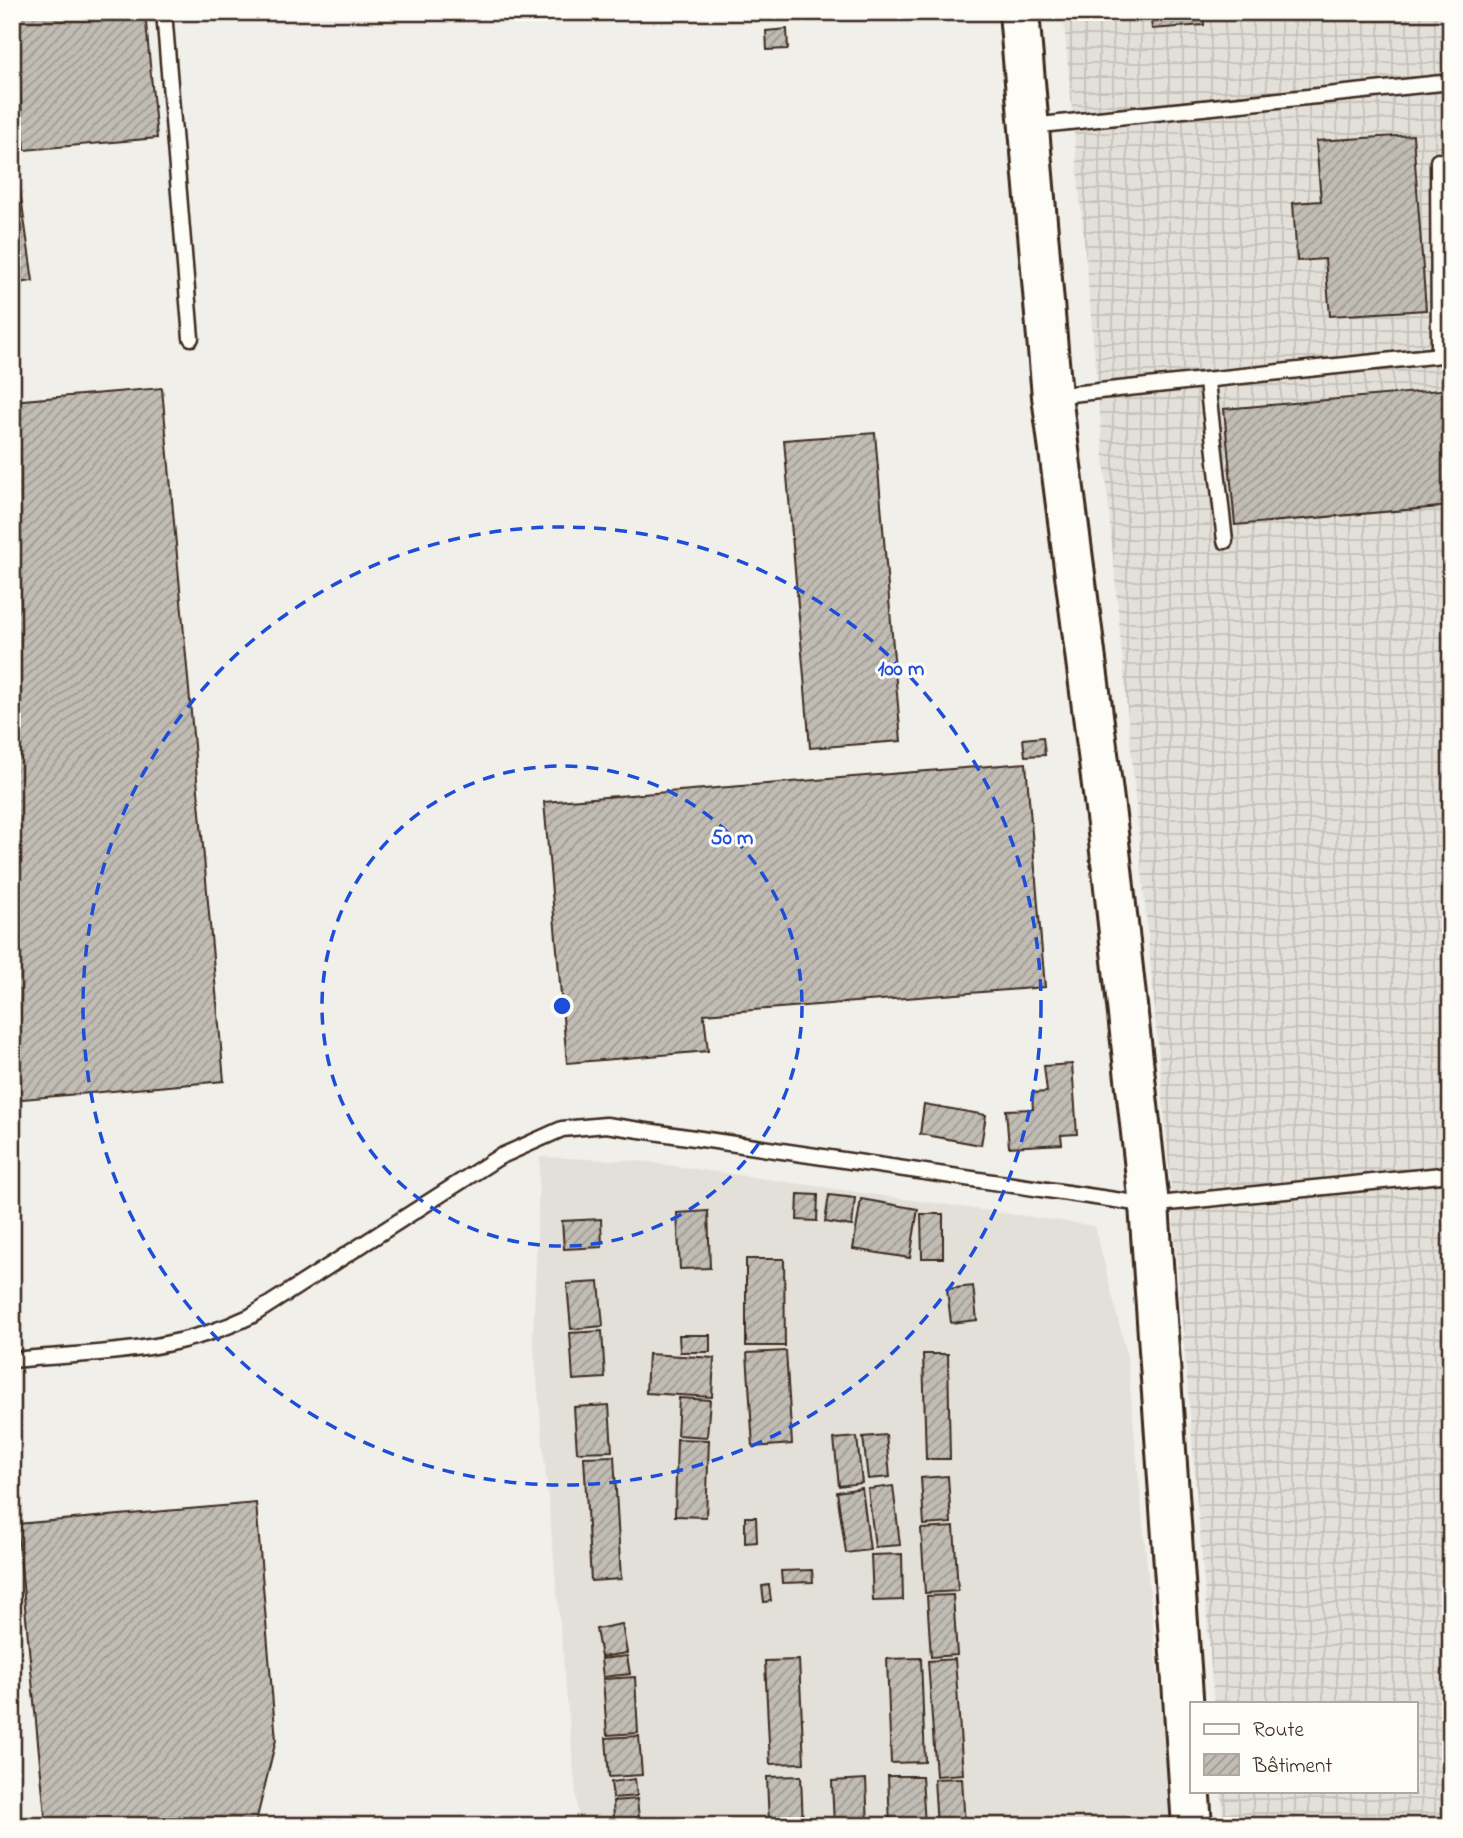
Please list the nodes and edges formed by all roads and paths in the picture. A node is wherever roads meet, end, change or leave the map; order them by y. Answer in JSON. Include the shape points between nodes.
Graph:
{"nodes":[{"id":1,"x":164,"y":12,"type":"edge"},
{"id":2,"x":1019,"y":12,"type":"edge"},
{"id":3,"x":1451,"y":82,"type":"edge"},
{"id":4,"x":1031,"y":126,"type":"junction"},
{"id":5,"x":1438,"y":162,"type":"dead end"},
{"id":6,"x":191,"y":338,"type":"dead end"},
{"id":7,"x":1445,"y":354,"type":"edge"},
{"id":8,"x":1207,"y":382,"type":"junction"},
{"id":9,"x":1052,"y":396,"type":"junction"},
{"id":10,"x":1224,"y":541,"type":"dead end"},
{"id":11,"x":1451,"y":1174,"type":"edge"},
{"id":12,"x":1149,"y":1205,"type":"junction"},
{"id":13,"x":12,"y":1360,"type":"edge"},
{"id":14,"x":1192,"y":1826,"type":"edge"}],
"edges":[{"from":1,"to":6,"type":"lane"},
{"from":2,"to":4,"type":"main road"},
{"from":3,"to":4,"type":"lane"},
{"from":4,"to":9,"type":"main road"},
{"from":5,"to":7,"type":"lane"},
{"from":7,"to":8,"type":"lane"},
{"from":8,"to":9,"type":"lane"},
{"from":8,"to":10,"type":"lane"},
{"from":9,"to":12,"type":"main road","via":[[1107,824]]},
{"from":11,"to":12,"type":"lane"},
{"from":12,"to":13,"type":"lane","via":[[606,1125],[562,1129],[499,1157],[251,1316],[215,1334],[169,1346]]},
{"from":12,"to":14,"type":"main road"}]}
